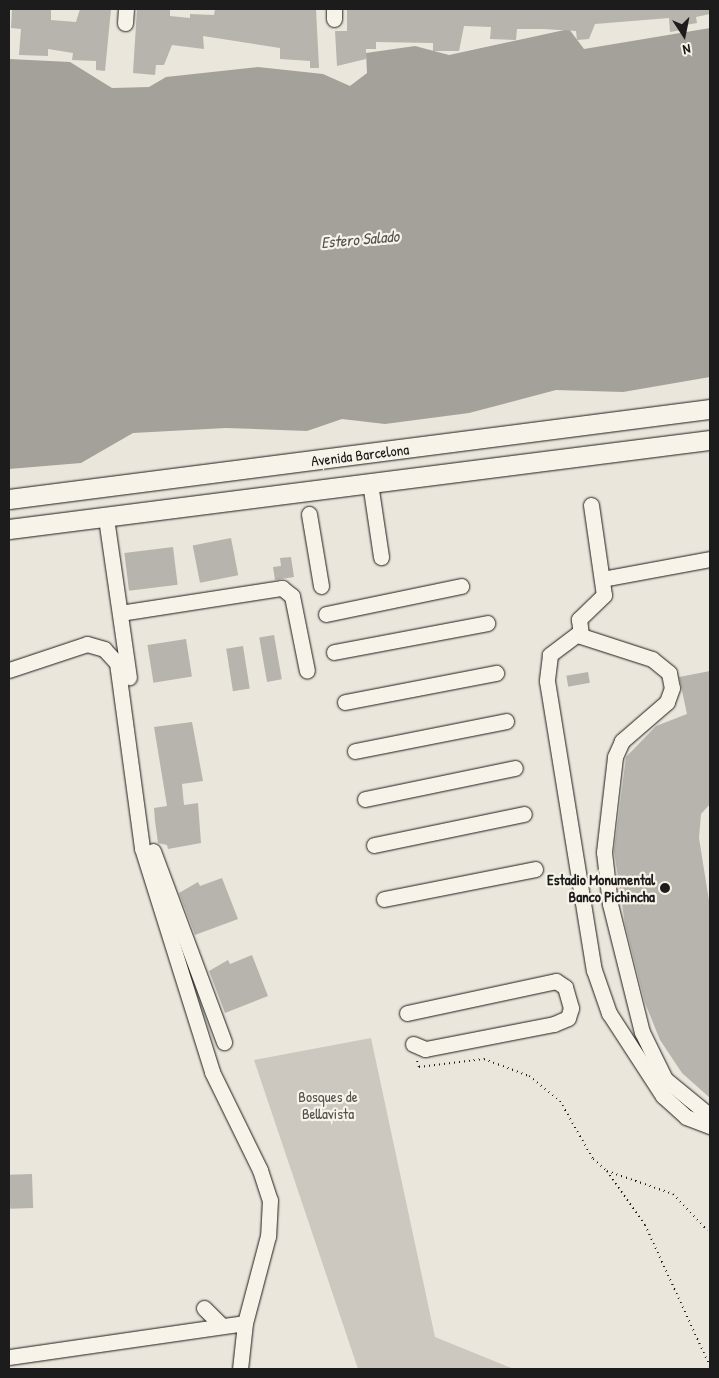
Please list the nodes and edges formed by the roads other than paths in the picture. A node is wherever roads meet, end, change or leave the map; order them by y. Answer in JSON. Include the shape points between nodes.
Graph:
{"nodes":[{"id":1,"x":710,"y":409,"type":"edge"},
{"id":2,"x":585,"y":427,"type":"junction"},
{"id":3,"x":557,"y":430,"type":"junction"},
{"id":4,"x":710,"y":440,"type":"edge"},
{"id":5,"x":586,"y":456,"type":"junction"},
{"id":6,"x":561,"y":458,"type":"junction"},
{"id":7,"x":248,"y":470,"type":"junction"},
{"id":8,"x":214,"y":475,"type":"junction"},
{"id":9,"x":370,"y":482,"type":"junction"},
{"id":10,"x":9,"y":499,"type":"edge"},
{"id":11,"x":250,"y":499,"type":"junction"},
{"id":12,"x":214,"y":504,"type":"junction"},
{"id":13,"x":591,"y":505,"type":"dead end"},
{"id":14,"x":309,"y":514,"type":"dead end"},
{"id":15,"x":106,"y":518,"type":"junction"},
{"id":16,"x":9,"y":529,"type":"edge"},
{"id":17,"x":381,"y":557,"type":"dead end"},
{"id":18,"x":710,"y":559,"type":"edge"},
{"id":19,"x":602,"y":579,"type":"junction"},
{"id":20,"x":320,"y":586,"type":"dead end"},
{"id":21,"x":461,"y":586,"type":"dead end"},
{"id":22,"x":120,"y":613,"type":"junction"},
{"id":23,"x":326,"y":614,"type":"dead end"},
{"id":24,"x":488,"y":623,"type":"dead end"},
{"id":25,"x":580,"y":632,"type":"junction"},
{"id":26,"x":334,"y":652,"type":"dead end"},
{"id":27,"x":9,"y":670,"type":"edge"},
{"id":28,"x":307,"y":671,"type":"dead end"},
{"id":29,"x":496,"y":673,"type":"dead end"},
{"id":30,"x":345,"y":702,"type":"dead end"},
{"id":31,"x":506,"y":721,"type":"dead end"},
{"id":32,"x":355,"y":751,"type":"dead end"},
{"id":33,"x":515,"y":768,"type":"dead end"},
{"id":34,"x":365,"y":799,"type":"dead end"},
{"id":35,"x":524,"y":814,"type":"dead end"},
{"id":36,"x":374,"y":845,"type":"dead end"},
{"id":37,"x":535,"y":869,"type":"dead end"},
{"id":38,"x":384,"y":899,"type":"dead end"},
{"id":39,"x":407,"y":1013,"type":"dead end"},
{"id":40,"x":224,"y":1042,"type":"dead end"},
{"id":41,"x":413,"y":1044,"type":"road end"},
{"id":42,"x":710,"y":1116,"type":"edge"},
{"id":43,"x":710,"y":1126,"type":"edge"},
{"id":44,"x":204,"y":1308,"type":"dead end"},
{"id":45,"x":246,"y":1323,"type":"junction"},
{"id":46,"x":222,"y":1326,"type":"junction"},
{"id":47,"x":9,"y":1356,"type":"edge"},
{"id":48,"x":240,"y":1369,"type":"edge"}],
"edges":[{"from":1,"to":2,"type":"main road","name":"Avenida Barcelona"},
{"from":2,"to":3,"type":"main road","name":"Avenida Barcelona"},
{"from":2,"to":5,"type":"main road","via":[[575,441]]},
{"from":3,"to":6,"type":"main road","via":[[569,442]]},
{"from":3,"to":7,"type":"main road","name":"Avenida Barcelona"},
{"from":4,"to":5,"type":"main road","name":"Avenida Barcelona"},
{"from":5,"to":6,"type":"main road","name":"Avenida Barcelona"},
{"from":6,"to":9,"type":"main road","name":"Avenida Barcelona"},
{"from":7,"to":8,"type":"main road","name":"Avenida Barcelona"},
{"from":7,"to":11,"type":"main road","via":[[238,483]]},
{"from":8,"to":10,"type":"main road","name":"Avenida Barcelona"},
{"from":8,"to":12,"type":"main road","via":[[223,491]]},
{"from":9,"to":11,"type":"main road","name":"Avenida Barcelona"},
{"from":9,"to":17,"type":"street"},
{"from":11,"to":12,"type":"main road","name":"Avenida Barcelona"},
{"from":12,"to":15,"type":"main road","name":"Avenida Barcelona"},
{"from":13,"to":19,"type":"street"},
{"from":14,"to":20,"type":"street"},
{"from":15,"to":16,"type":"main road","name":"Avenida Barcelona"},
{"from":15,"to":22,"type":"street"},
{"from":18,"to":19,"type":"street"},
{"from":19,"to":25,"type":"street","via":[[603,598],[580,616]]},
{"from":21,"to":23,"type":"street"},
{"from":22,"to":28,"type":"street","via":[[282,588],[292,596]]},
{"from":22,"to":40,"type":"street","via":[[151,844]]},
{"from":24,"to":26,"type":"street"},
{"from":25,"to":42,"type":"street","via":[[593,643],[652,659],[671,679],[666,702],[618,748],[609,793],[604,863],[625,975],[642,1032],[666,1079]]},
{"from":25,"to":43,"type":"street","via":[[550,655],[547,680],[594,970],[609,1013],[662,1096],[686,1117]]},
{"from":27,"to":45,"type":"street","via":[[87,644],[104,649],[117,663],[142,848],[212,1072],[260,1170],[270,1200],[268,1236]]},
{"from":29,"to":30,"type":"street"},
{"from":31,"to":32,"type":"street"},
{"from":33,"to":34,"type":"street"},
{"from":35,"to":36,"type":"street"},
{"from":37,"to":38,"type":"street"},
{"from":39,"to":41,"type":"street","via":[[556,981],[565,987],[571,1008],[568,1018],[554,1024],[425,1049]]},
{"from":44,"to":46,"type":"street"},
{"from":45,"to":46,"type":"street"},
{"from":45,"to":48,"type":"street"},
{"from":46,"to":47,"type":"street"}]}
